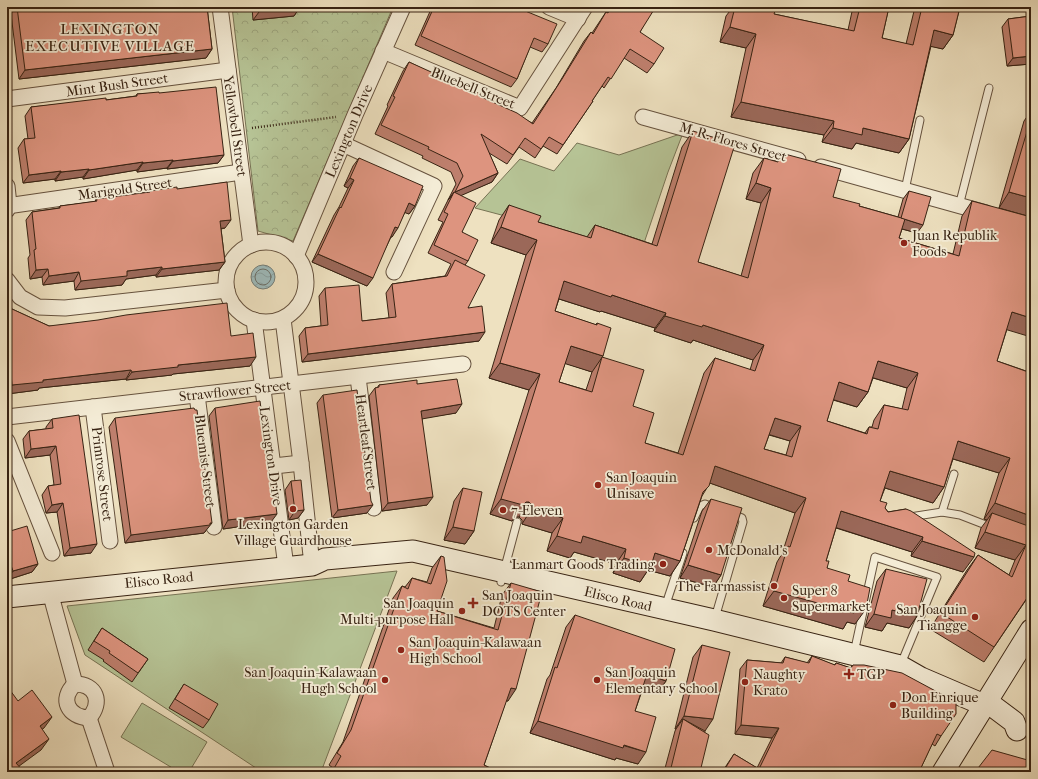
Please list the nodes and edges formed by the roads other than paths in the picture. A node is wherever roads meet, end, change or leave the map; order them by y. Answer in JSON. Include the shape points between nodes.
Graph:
{"nodes":[{"id":1,"x":220,"y":7,"type":"edge"},
{"id":2,"x":403,"y":7,"type":"edge"},
{"id":3,"x":550,"y":7,"type":"edge"},
{"id":4,"x":582,"y":13,"type":"edge"},
{"id":5,"x":383,"y":51,"type":"junction"},
{"id":6,"x":228,"y":70,"type":"junction"},
{"id":7,"x":989,"y":88,"type":"dead end"},
{"id":8,"x":7,"y":99,"type":"edge"},
{"id":9,"x":643,"y":117,"type":"dead end"},
{"id":10,"x":920,"y":120,"type":"dead end"},
{"id":11,"x":343,"y":144,"type":"junction"},
{"id":12,"x":241,"y":172,"type":"junction"},
{"id":13,"x":7,"y":186,"type":"edge"},
{"id":14,"x":905,"y":190,"type":"junction"},
{"id":15,"x":959,"y":206,"type":"junction"},
{"id":16,"x":8,"y":207,"type":"edge"},
{"id":17,"x":1002,"y":218,"type":"edge"},
{"id":18,"x":251,"y":246,"type":"junction"},
{"id":19,"x":296,"y":256,"type":"junction"},
{"id":20,"x":394,"y":272,"type":"dead end"},
{"id":21,"x":7,"y":280,"type":"edge"},
{"id":22,"x":227,"y":290,"type":"junction"},
{"id":23,"x":13,"y":298,"type":"edge"},
{"id":24,"x":283,"y":319,"type":"junction"},
{"id":25,"x":254,"y":320,"type":"junction"},
{"id":26,"x":463,"y":364,"type":"dead end"},
{"id":27,"x":358,"y":377,"type":"junction"},
{"id":28,"x":291,"y":384,"type":"junction"},
{"id":29,"x":262,"y":388,"type":"junction"},
{"id":30,"x":197,"y":395,"type":"junction"},
{"id":31,"x":93,"y":407,"type":"junction"},
{"id":32,"x":7,"y":417,"type":"edge"},
{"id":33,"x":7,"y":441,"type":"edge"},
{"id":34,"x":301,"y":463,"type":"junction"},
{"id":35,"x":274,"y":466,"type":"junction"},
{"id":36,"x":954,"y":474,"type":"edge"},
{"id":37,"x":374,"y":508,"type":"edge"},
{"id":38,"x":942,"y":512,"type":"junction"},
{"id":39,"x":906,"y":518,"type":"edge"},
{"id":40,"x":517,"y":522,"type":"dead end"},
{"id":41,"x":693,"y":523,"type":"edge"},
{"id":42,"x":214,"y":527,"type":"dead end"},
{"id":43,"x":995,"y":528,"type":"edge"},
{"id":44,"x":110,"y":541,"type":"dead end"},
{"id":45,"x":686,"y":545,"type":"edge"},
{"id":46,"x":52,"y":553,"type":"dead end"},
{"id":47,"x":312,"y":565,"type":"junction"},
{"id":48,"x":286,"y":567,"type":"junction"},
{"id":49,"x":502,"y":577,"type":"junction"},
{"id":50,"x":50,"y":592,"type":"junction"},
{"id":51,"x":7,"y":597,"type":"edge"},
{"id":52,"x":664,"y":609,"type":"junction"},
{"id":53,"x":714,"y":620,"type":"junction"},
{"id":54,"x":1031,"y":630,"type":"edge"},
{"id":55,"x":854,"y":654,"type":"junction"},
{"id":56,"x":900,"y":666,"type":"junction"},
{"id":57,"x":921,"y":678,"type":"junction"},
{"id":58,"x":74,"y":684,"type":"junction"},
{"id":59,"x":984,"y":705,"type":"junction"},
{"id":60,"x":89,"y":718,"type":"junction"},
{"id":61,"x":1024,"y":735,"type":"edge"},
{"id":62,"x":107,"y":772,"type":"edge"},
{"id":63,"x":943,"y":772,"type":"edge"}],
"edges":[{"from":1,"to":6,"type":"street","name":"Yellowbell Street"},
{"from":2,"to":5,"type":"street","name":"Lexington Drive"},
{"from":3,"to":4,"type":"street"},
{"from":4,"to":5,"type":"street","name":"Bluebell Street","via":[[520,108]]},
{"from":5,"to":11,"type":"street","name":"Lexington Drive"},
{"from":6,"to":8,"type":"street","name":"Mint Bush Street"},
{"from":6,"to":12,"type":"street","name":"Yellowbell Street"},
{"from":7,"to":15,"type":"lane"},
{"from":9,"to":14,"type":"street","name":"M. R. Flores Street"},
{"from":10,"to":14,"type":"lane"},
{"from":11,"to":19,"type":"street","name":"Lexington Drive"},
{"from":11,"to":20,"type":"street","via":[[434,186]]},
{"from":12,"to":16,"type":"street","name":"Marigold Street"},
{"from":12,"to":18,"type":"street","name":"Yellowbell Street"},
{"from":13,"to":16,"type":"street"},
{"from":14,"to":15,"type":"street","name":"M. R. Flores Street"},
{"from":15,"to":17,"type":"street","name":"M. R. Flores Street"},
{"from":18,"to":19,"type":"street","via":[[275,243],[287,248]]},
{"from":18,"to":22,"type":"street","via":[[239,253],[231,263],[226,276]]},
{"from":19,"to":24,"type":"street","via":[[303,266],[306,278],[305,291],[301,302]]},
{"from":21,"to":23,"type":"street"},
{"from":22,"to":23,"type":"street","via":[[65,308],[38,307]]},
{"from":22,"to":25,"type":"street","via":[[236,309]]},
{"from":24,"to":25,"type":"street","via":[[273,322]]},
{"from":24,"to":28,"type":"street","name":"Lexington Drive"},
{"from":25,"to":29,"type":"street","name":"Lexington Drive"},
{"from":26,"to":27,"type":"street","name":"Strawflower Street"},
{"from":27,"to":28,"type":"street","name":"Strawflower Street"},
{"from":27,"to":37,"type":"street","name":"Heartleaf Street"},
{"from":28,"to":29,"type":"street","name":"Strawflower Street"},
{"from":28,"to":34,"type":"street","name":"Lexington Drive"},
{"from":29,"to":30,"type":"street","name":"Strawflower Street"},
{"from":29,"to":35,"type":"street","name":"Lexington Drive"},
{"from":30,"to":31,"type":"street","name":"Strawflower Street"},
{"from":30,"to":42,"type":"street","name":"Bluemist Street"},
{"from":31,"to":32,"type":"street","name":"Strawflower Street"},
{"from":31,"to":44,"type":"street","name":"Primrose Street"},
{"from":33,"to":46,"type":"street"},
{"from":34,"to":35,"type":"street"},
{"from":34,"to":47,"type":"street","name":"Lexington Drive"},
{"from":35,"to":48,"type":"street","name":"Lexington Drive"},
{"from":36,"to":38,"type":"lane"},
{"from":38,"to":39,"type":"lane"},
{"from":38,"to":43,"type":"lane","via":[[960,515]]},
{"from":40,"to":49,"type":"lane"},
{"from":41,"to":53,"type":"lane","via":[[697,509],[705,504],[744,520]]},
{"from":45,"to":52,"type":"lane"},
{"from":47,"to":48,"type":"main road","name":"Elisco Road"},
{"from":47,"to":49,"type":"main road","name":"Elisco Road","via":[[326,570],[416,562]]},
{"from":48,"to":50,"type":"main road","name":"Elisco Road"},
{"from":49,"to":52,"type":"main road","name":"Elisco Road"},
{"from":49,"to":57,"type":"main road","name":"Elisco Road","via":[[903,678]]},
{"from":50,"to":51,"type":"main road","name":"Elisco Road"},
{"from":50,"to":58,"type":"street"},
{"from":52,"to":53,"type":"main road","name":"Elisco Road"},
{"from":53,"to":55,"type":"main road","name":"Elisco Road"},
{"from":54,"to":59,"type":"main road"},
{"from":55,"to":56,"type":"main road","name":"Elisco Road"},
{"from":55,"to":56,"type":"lane","via":[[875,557],[937,577]]},
{"from":56,"to":57,"type":"main road","name":"Elisco Road"},
{"from":57,"to":59,"type":"main road","name":"Elisco Road"},
{"from":58,"to":60,"type":"street","via":[[67,695],[68,707],[77,716]]},
{"from":58,"to":60,"type":"street","via":[[87,686],[95,695],[96,708]]},
{"from":59,"to":61,"type":"main road","name":"Elisco Road","via":[[990,704],[1001,712],[1014,722]]},
{"from":59,"to":63,"type":"main road"},
{"from":60,"to":62,"type":"street"}]}
